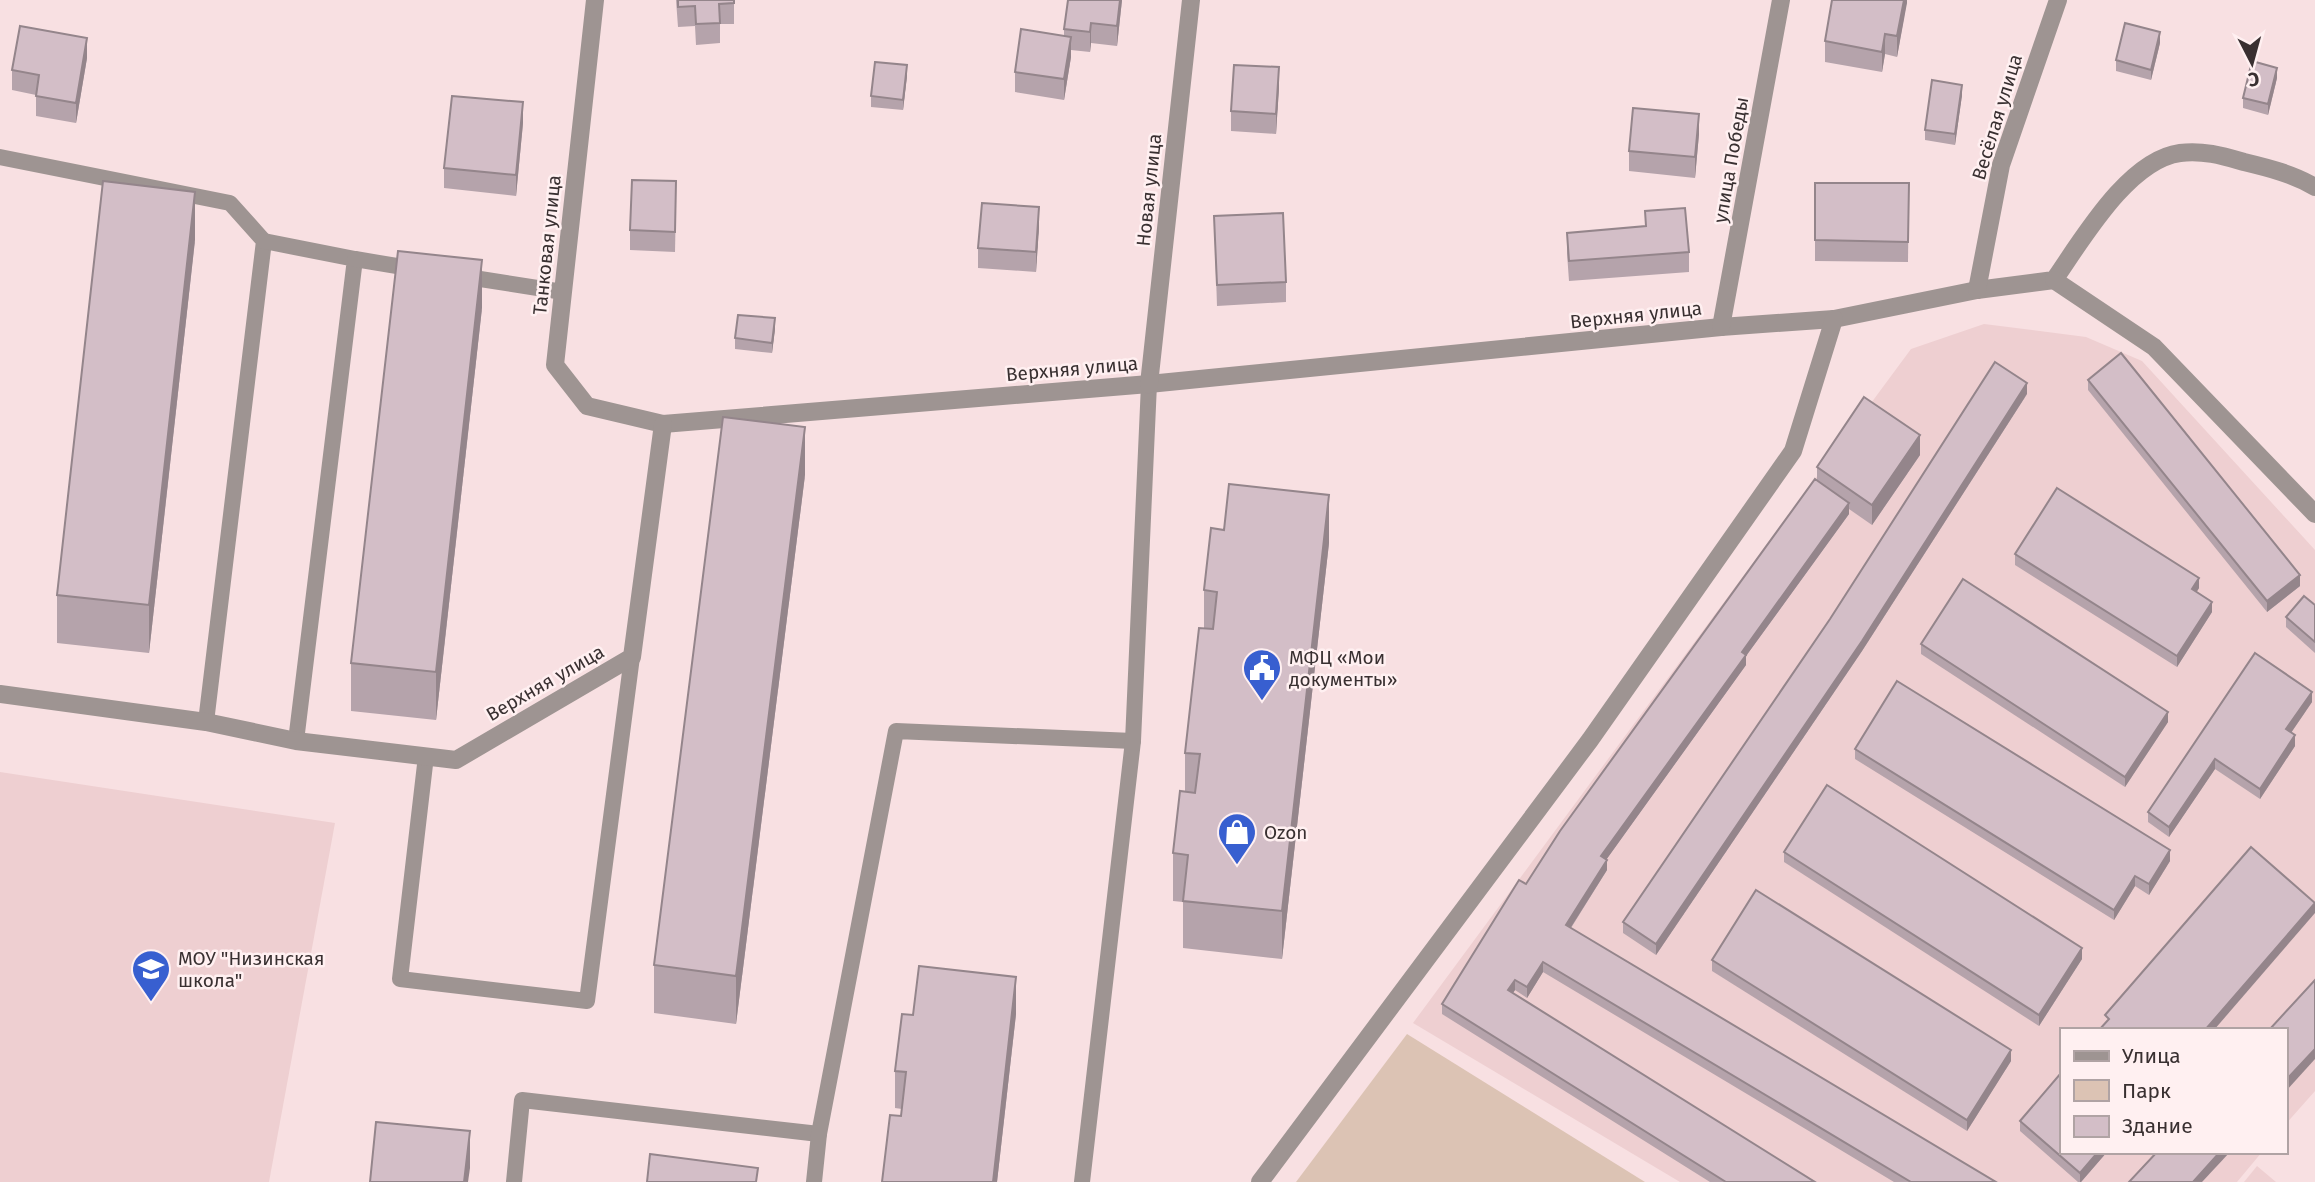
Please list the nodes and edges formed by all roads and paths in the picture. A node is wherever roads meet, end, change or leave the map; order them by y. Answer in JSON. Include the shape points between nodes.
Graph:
{"nodes":[{"id":1,"x":595,"y":0,"type":"edge"},
{"id":2,"x":1191,"y":0,"type":"edge"},
{"id":3,"x":1781,"y":0,"type":"edge"},
{"id":4,"x":2058,"y":0,"type":"edge"},
{"id":5,"x":0,"y":157,"type":"edge"},
{"id":6,"x":2315,"y":187,"type":"edge"},
{"id":7,"x":264,"y":241,"type":"junction"},
{"id":8,"x":355,"y":259,"type":"junction"},
{"id":9,"x":2054,"y":280,"type":"junction"},
{"id":10,"x":1977,"y":290,"type":"junction"},
{"id":11,"x":563,"y":292,"type":"junction"},
{"id":12,"x":1834,"y":319,"type":"junction"},
{"id":13,"x":1721,"y":327,"type":"junction"},
{"id":14,"x":1149,"y":384,"type":"junction"},
{"id":15,"x":663,"y":424,"type":"junction"},
{"id":16,"x":2315,"y":514,"type":"edge"},
{"id":17,"x":632,"y":656,"type":"junction"},
{"id":18,"x":0,"y":695,"type":"edge"},
{"id":19,"x":206,"y":722,"type":"junction"},
{"id":20,"x":296,"y":741,"type":"junction"},
{"id":21,"x":1133,"y":741,"type":"junction"},
{"id":22,"x":426,"y":757,"type":"junction"},
{"id":23,"x":819,"y":1134,"type":"junction"},
{"id":24,"x":514,"y":1182,"type":"edge"},
{"id":25,"x":814,"y":1182,"type":"edge"},
{"id":26,"x":1082,"y":1182,"type":"edge"},
{"id":27,"x":1260,"y":1182,"type":"edge"}],
"edges":[{"from":1,"to":11,"type":"street","name":"Танковая улица"},
{"from":2,"to":14,"type":"street","name":"Новая улица"},
{"from":3,"to":13,"type":"street","name":"улица Победы"},
{"from":4,"to":10,"type":"street","name":"Весёлая улица","via":[[2001,165]]},
{"from":5,"to":7,"type":"lane","via":[[230,203]]},
{"from":6,"to":9,"type":"street","via":[[2297,176],[2213,153],[2179,153],[2150,163],[2109,201]]},
{"from":7,"to":8,"type":"lane"},
{"from":7,"to":19,"type":"lane"},
{"from":8,"to":11,"type":"lane"},
{"from":8,"to":20,"type":"lane"},
{"from":9,"to":10,"type":"street","name":"Верхняя улица"},
{"from":9,"to":16,"type":"street","via":[[2154,347]]},
{"from":10,"to":12,"type":"street","name":"Верхняя улица"},
{"from":11,"to":15,"type":"street","name":"Танковая улица","via":[[555,365],[587,406]]},
{"from":12,"to":13,"type":"street","name":"Верхняя улица"},
{"from":12,"to":27,"type":"street","via":[[1793,451],[1590,740]]},
{"from":13,"to":14,"type":"street","name":"Верхняя улица"},
{"from":14,"to":15,"type":"street","name":"Верхняя улица"},
{"from":14,"to":21,"type":"lane"},
{"from":15,"to":17,"type":"street","name":"Верхняя улица"},
{"from":17,"to":22,"type":"street","name":"Верхняя улица","via":[[456,760]]},
{"from":17,"to":22,"type":"lane","via":[[587,1001],[400,979]]},
{"from":18,"to":19,"type":"street","name":"Верхняя улица"},
{"from":19,"to":20,"type":"street","name":"Верхняя улица"},
{"from":20,"to":22,"type":"street","name":"Верхняя улица"},
{"from":21,"to":23,"type":"lane","via":[[896,731]]},
{"from":21,"to":26,"type":"lane"},
{"from":23,"to":24,"type":"lane","via":[[522,1100]]},
{"from":23,"to":25,"type":"lane"}]}
